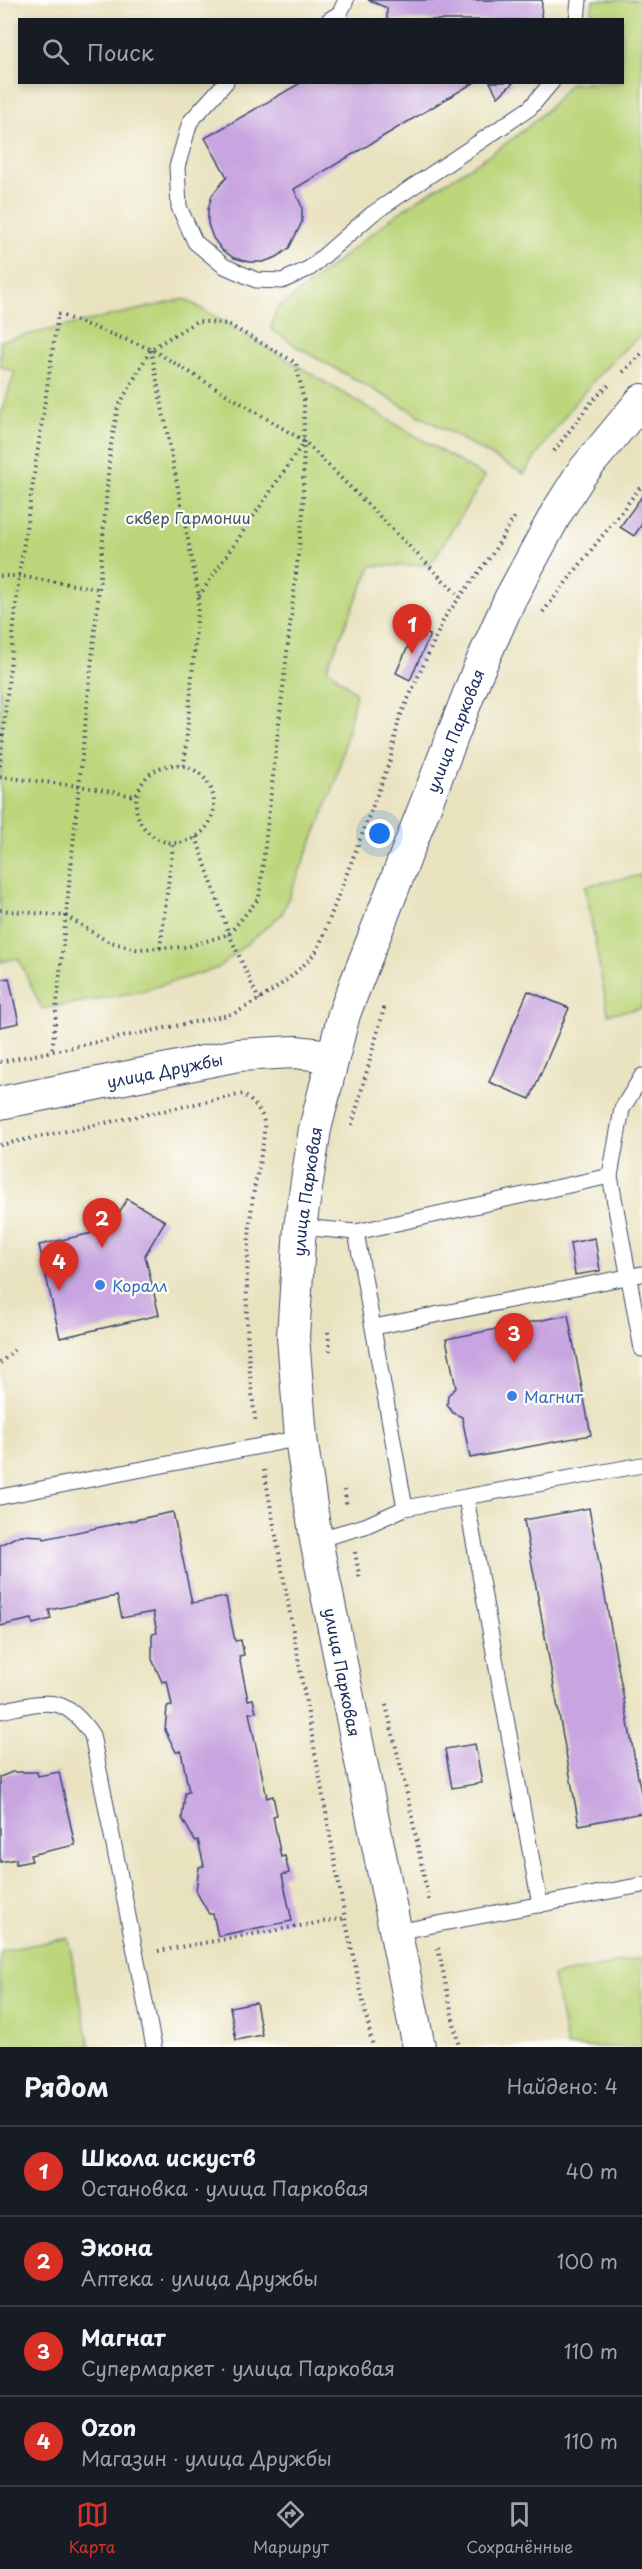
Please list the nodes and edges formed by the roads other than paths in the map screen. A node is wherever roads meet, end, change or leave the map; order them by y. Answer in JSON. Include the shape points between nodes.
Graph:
{"nodes":[{"id":1,"x":346,"y":0,"type":"edge"},
{"id":2,"x":579,"y":0,"type":"edge"},
{"id":3,"x":332,"y":18,"type":"edge"},
{"id":4,"x":577,"y":18,"type":"edge"},
{"id":5,"x":224,"y":84,"type":"edge"},
{"id":6,"x":550,"y":84,"type":"edge"},
{"id":7,"x":642,"y":400,"type":"edge"},
{"id":8,"x":332,"y":1056,"type":"junction"},
{"id":9,"x":642,"y":1076,"type":"edge"},
{"id":10,"x":0,"y":1102,"type":"edge"},
{"id":11,"x":610,"y":1176,"type":"junction"},
{"id":12,"x":300,"y":1227,"type":"junction"},
{"id":13,"x":356,"y":1232,"type":"junction"},
{"id":14,"x":635,"y":1276,"type":"edge"},
{"id":15,"x":374,"y":1328,"type":"junction"},
{"id":16,"x":642,"y":1349,"type":"edge"},
{"id":17,"x":301,"y":1438,"type":"junction"},
{"id":18,"x":642,"y":1465,"type":"edge"},
{"id":19,"x":0,"y":1497,"type":"edge"},
{"id":20,"x":466,"y":1498,"type":"junction"},
{"id":21,"x":405,"y":1508,"type":"junction"},
{"id":22,"x":316,"y":1540,"type":"junction"},
{"id":23,"x":0,"y":1711,"type":"edge"},
{"id":24,"x":642,"y":1885,"type":"edge"},
{"id":25,"x":540,"y":1905,"type":"junction"},
{"id":26,"x":396,"y":1932,"type":"junction"},
{"id":27,"x":154,"y":2047,"type":"edge"},
{"id":28,"x":419,"y":2047,"type":"edge"}],
"edges":[{"from":1,"to":3,"type":"lane","via":[[340,13]]},
{"from":2,"to":4,"type":"lane"},
{"from":5,"to":6,"type":"lane","via":[[190,122],[177,167],[179,207],[195,242],[224,266],[256,280],[282,280],[310,267],[372,214],[530,108]]},
{"from":7,"to":8,"type":"street","name":"улица Парковая","via":[[581,474],[510,599],[359,969]]},
{"from":8,"to":10,"type":"street","name":"улица Дружбы","via":[[295,1052],[238,1056]]},
{"from":8,"to":12,"type":"street","name":"улица Парковая","via":[[315,1129]]},
{"from":9,"to":11,"type":"lane","via":[[622,1109]]},
{"from":11,"to":13,"type":"lane"},
{"from":11,"to":14,"type":"lane"},
{"from":12,"to":13,"type":"lane"},
{"from":12,"to":17,"type":"street","name":"улица Парковая","via":[[293,1337]]},
{"from":13,"to":15,"type":"lane"},
{"from":14,"to":15,"type":"lane"},
{"from":14,"to":16,"type":"lane"},
{"from":15,"to":21,"type":"lane"},
{"from":17,"to":19,"type":"lane"},
{"from":17,"to":22,"type":"street","name":"улица Парковая"},
{"from":18,"to":20,"type":"lane"},
{"from":20,"to":21,"type":"lane"},
{"from":20,"to":25,"type":"lane"},
{"from":21,"to":22,"type":"lane"},
{"from":22,"to":26,"type":"street","name":"улица Парковая"},
{"from":23,"to":27,"type":"lane","via":[[41,1702],[64,1705],[79,1715],[92,1735]]},
{"from":24,"to":25,"type":"lane"},
{"from":25,"to":26,"type":"lane"},
{"from":26,"to":28,"type":"street","name":"улица Парковая"}]}
